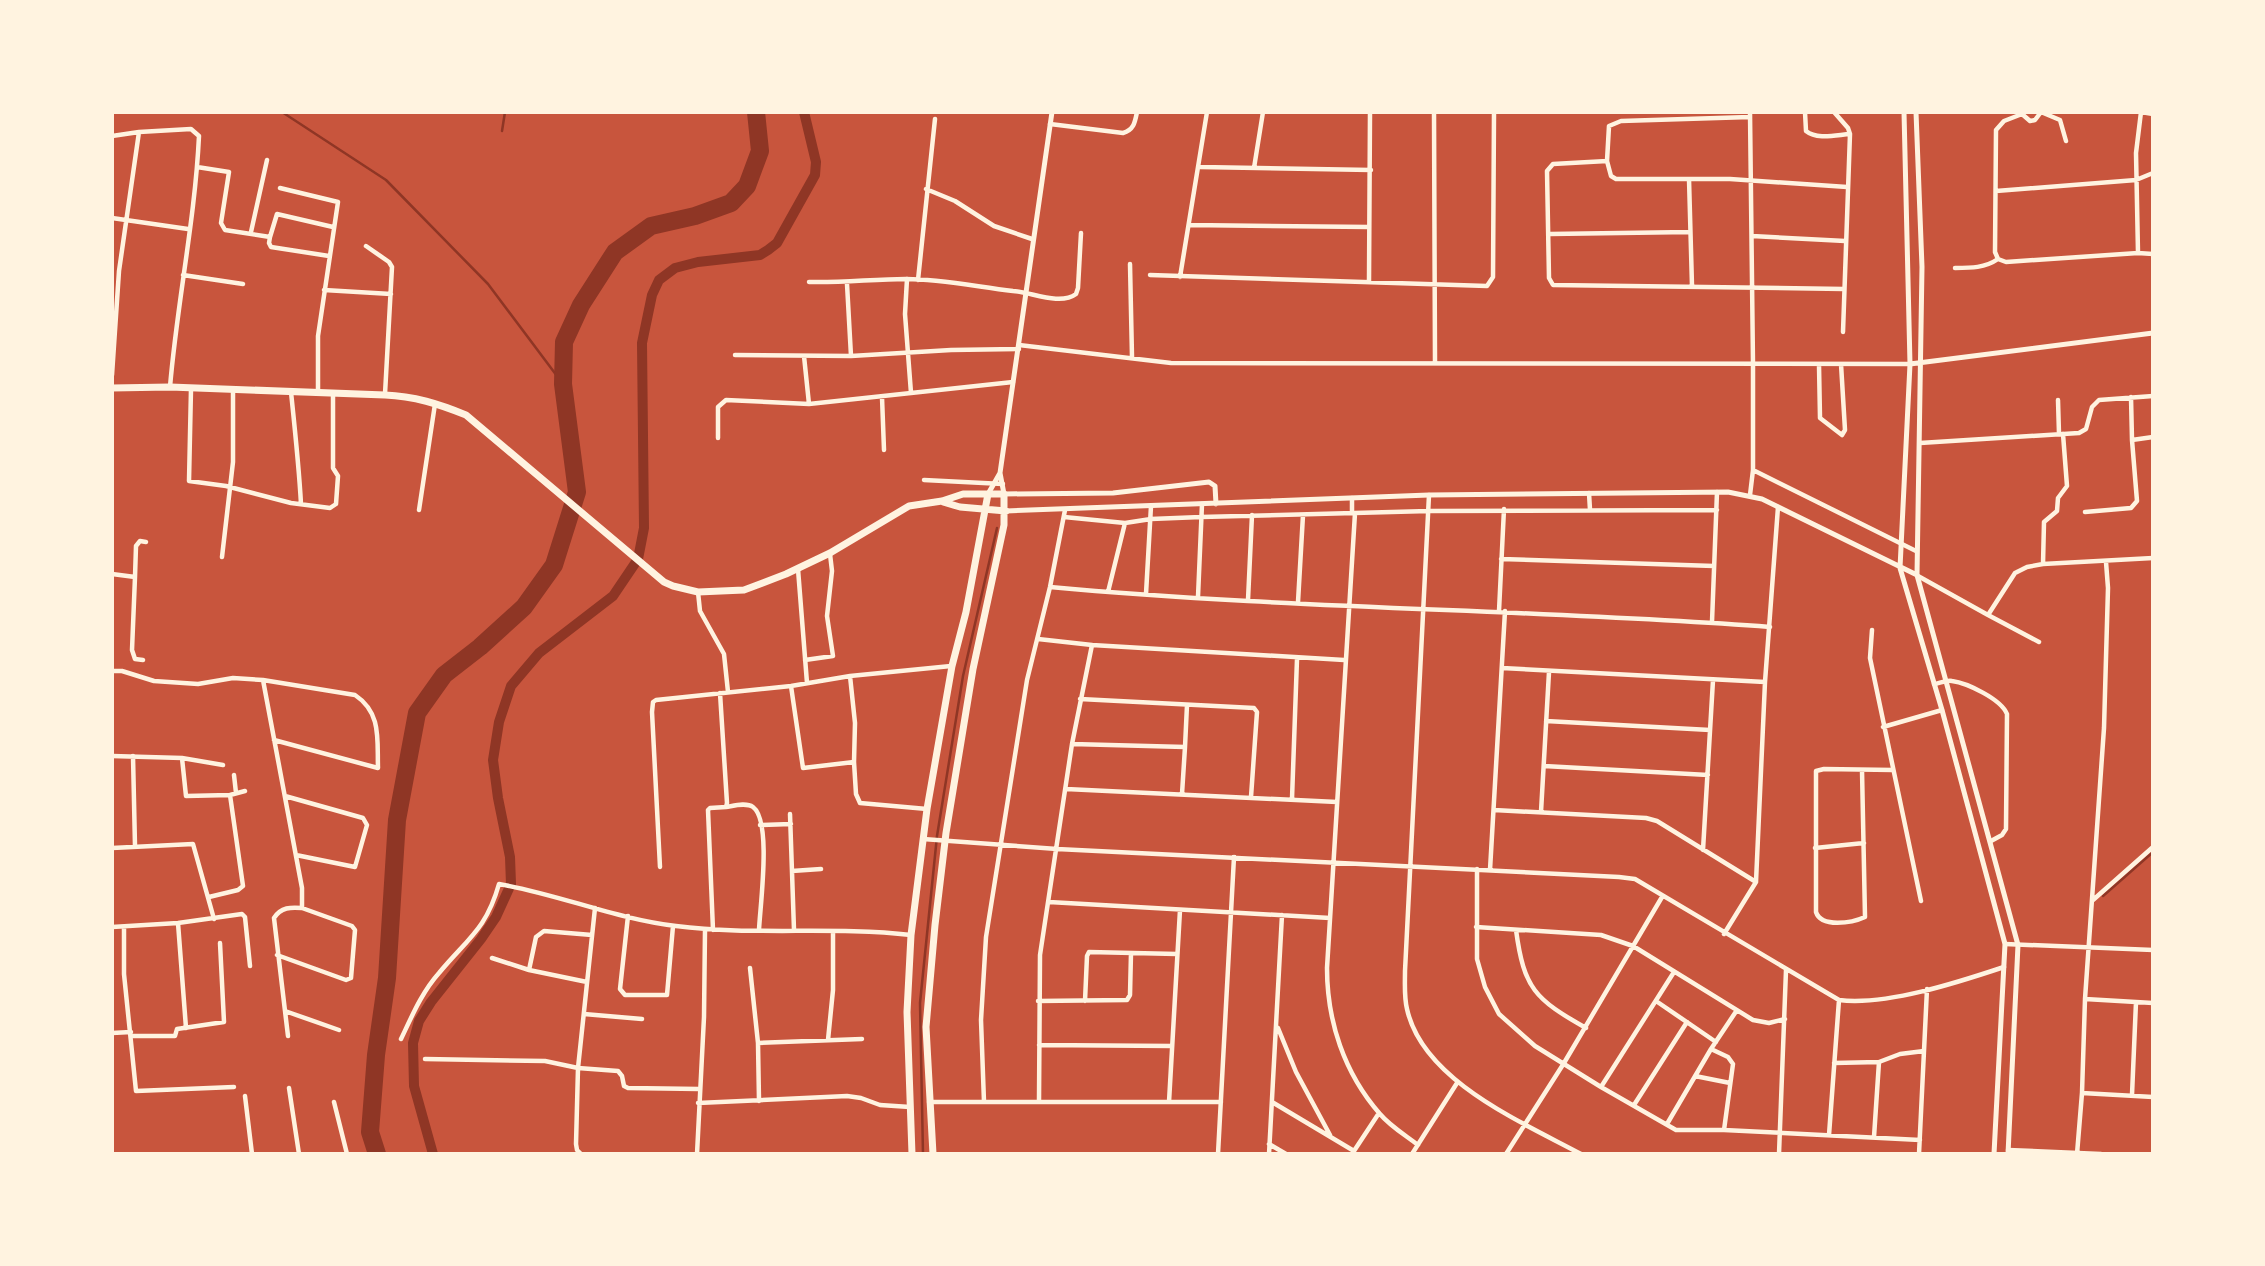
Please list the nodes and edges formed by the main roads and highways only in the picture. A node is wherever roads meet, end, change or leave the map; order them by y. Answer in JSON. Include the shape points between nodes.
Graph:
{"nodes":[{"id":1,"x":112,"y":388,"type":"edge"},
{"id":2,"x":988,"y":494,"type":"junction"},
{"id":3,"x":942,"y":502,"type":"junction"},
{"id":4,"x":984,"y":510,"type":"junction"},
{"id":5,"x":1006,"y":511,"type":"junction"},
{"id":6,"x":919,"y":1080,"type":"junction"},
{"id":7,"x":912,"y":1154,"type":"edge"},
{"id":8,"x":933,"y":1154,"type":"edge"}],
"edges":[{"from":1,"to":3,"type":"main road","via":[[407,396],[436,403],[466,415],[648,569],[673,586],[698,592],[744,590],[830,553],[902,508]]},
{"from":2,"to":3,"type":"main road","via":[[963,494]]},
{"from":2,"to":4,"type":"main road"},
{"from":2,"to":5,"type":"main road","via":[[1004,494]]},
{"from":3,"to":4,"type":"main road"},
{"from":4,"to":5,"type":"main road"},
{"from":4,"to":6,"type":"main road","via":[[927,809],[911,935],[907,1012]]},
{"from":5,"to":6,"type":"main road","via":[[939,840]]},
{"from":6,"to":7,"type":"main road","via":[[910,1107]]},
{"from":6,"to":8,"type":"main road","via":[[929,1102]]}]}
